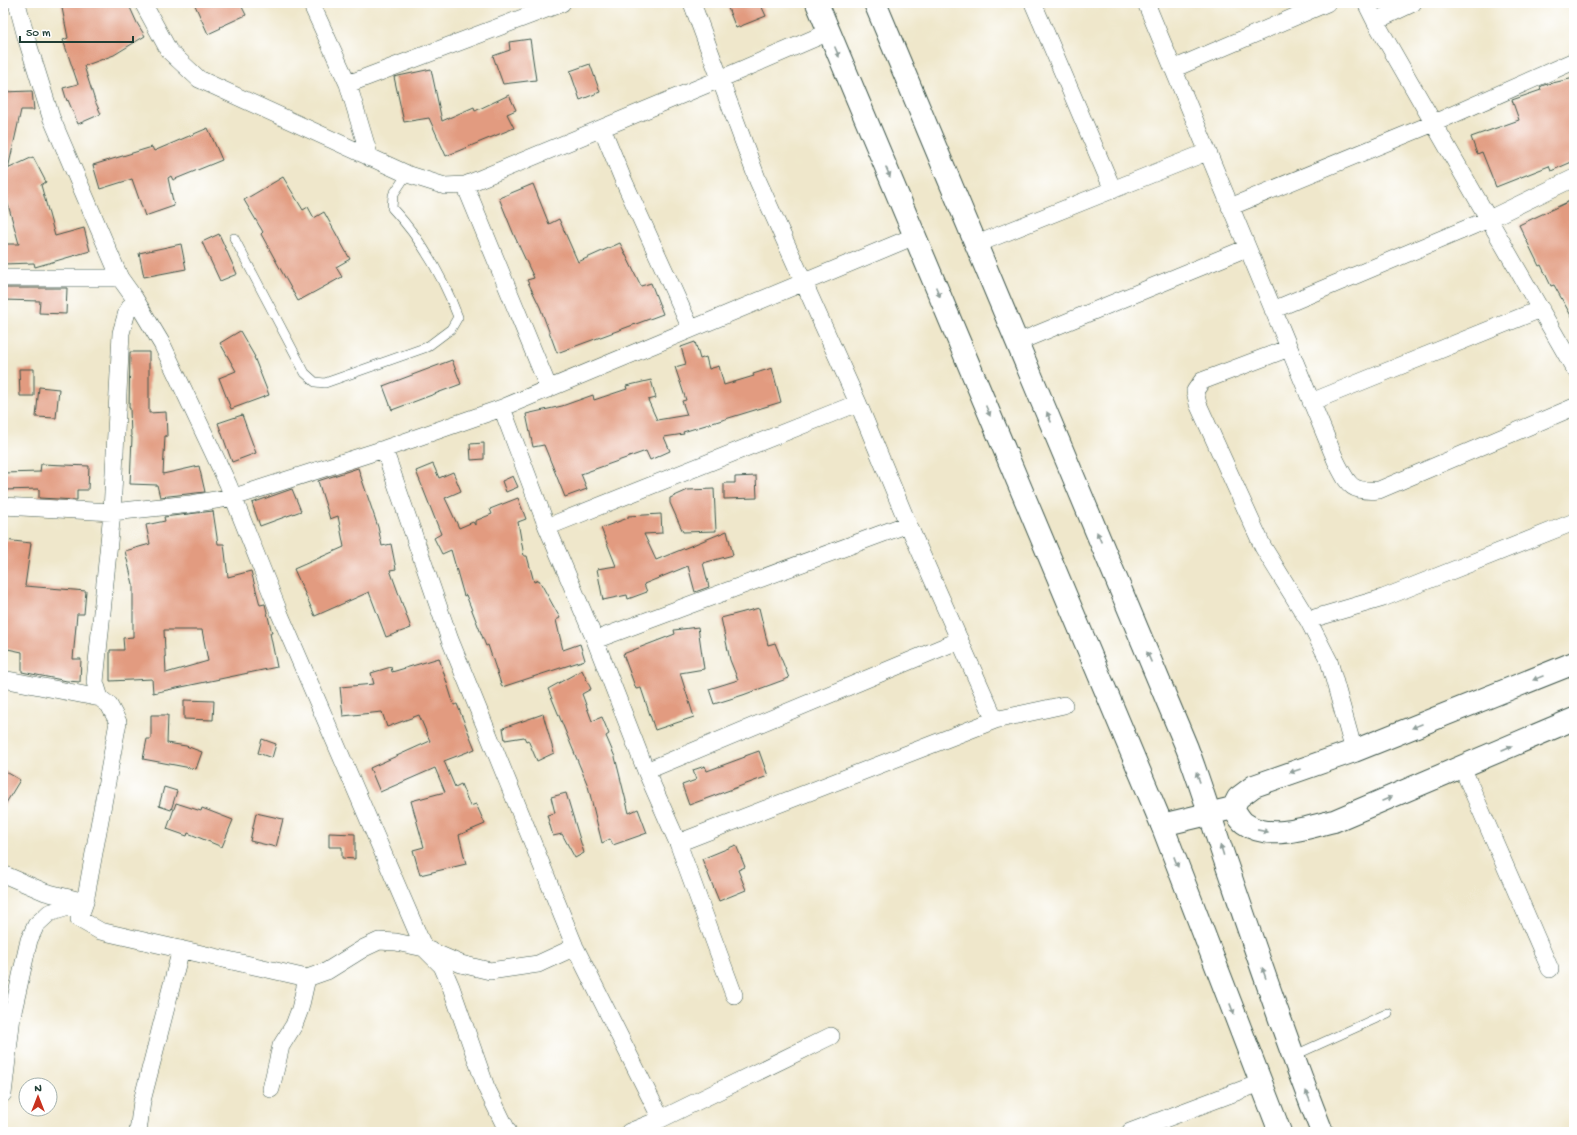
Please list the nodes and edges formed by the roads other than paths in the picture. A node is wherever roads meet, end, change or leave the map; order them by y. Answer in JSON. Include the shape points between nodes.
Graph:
{"nodes":[{"id":1,"x":16,"y":3,"type":"edge"},
{"id":2,"x":143,"y":3,"type":"edge"},
{"id":3,"x":311,"y":3,"type":"edge"},
{"id":4,"x":562,"y":3,"type":"edge"},
{"id":5,"x":692,"y":3,"type":"edge"},
{"id":6,"x":817,"y":3,"type":"edge"},
{"id":7,"x":875,"y":3,"type":"edge"},
{"id":8,"x":1033,"y":3,"type":"edge"},
{"id":9,"x":1146,"y":3,"type":"edge"},
{"id":10,"x":1327,"y":3,"type":"edge"},
{"id":11,"x":1366,"y":3,"type":"edge"},
{"id":12,"x":1413,"y":3,"type":"edge"},
{"id":13,"x":1375,"y":21,"type":"junction"},
{"id":14,"x":829,"y":32,"type":"junction"},
{"id":15,"x":1574,"y":61,"type":"edge"},
{"id":16,"x":1173,"y":69,"type":"junction"},
{"id":17,"x":720,"y":79,"type":"junction"},
{"id":18,"x":348,"y":84,"type":"junction"},
{"id":19,"x":1434,"y":123,"type":"junction"},
{"id":20,"x":602,"y":128,"type":"junction"},
{"id":21,"x":1207,"y":152,"type":"junction"},
{"id":22,"x":370,"y":158,"type":"junction"},
{"id":23,"x":407,"y":174,"type":"junction"},
{"id":24,"x":1574,"y":178,"type":"edge"},
{"id":25,"x":465,"y":185,"type":"junction"},
{"id":26,"x":1113,"y":190,"type":"junction"},
{"id":27,"x":1230,"y":207,"type":"junction"},
{"id":28,"x":1489,"y":219,"type":"junction"},
{"id":29,"x":915,"y":236,"type":"junction"},
{"id":30,"x":234,"y":238,"type":"dead end"},
{"id":31,"x":977,"y":244,"type":"junction"},
{"id":32,"x":1247,"y":248,"type":"junction"},
{"id":33,"x":3,"y":278,"type":"edge"},
{"id":34,"x":120,"y":278,"type":"junction"},
{"id":35,"x":805,"y":282,"type":"junction"},
{"id":36,"x":135,"y":299,"type":"junction"},
{"id":37,"x":1541,"y":309,"type":"junction"},
{"id":38,"x":1273,"y":310,"type":"junction"},
{"id":39,"x":691,"y":329,"type":"junction"},
{"id":40,"x":1018,"y":342,"type":"junction"},
{"id":41,"x":1289,"y":348,"type":"junction"},
{"id":42,"x":1574,"y":368,"type":"edge"},
{"id":43,"x":548,"y":389,"type":"junction"},
{"id":44,"x":1311,"y":402,"type":"junction"},
{"id":45,"x":858,"y":403,"type":"junction"},
{"id":46,"x":1574,"y":407,"type":"edge"},
{"id":47,"x":502,"y":408,"type":"junction"},
{"id":48,"x":384,"y":449,"type":"junction"},
{"id":49,"x":234,"y":497,"type":"junction"},
{"id":50,"x":3,"y":506,"type":"edge"},
{"id":51,"x":112,"y":512,"type":"junction"},
{"id":52,"x":1574,"y":522,"type":"edge"},
{"id":53,"x":908,"y":524,"type":"junction"},
{"id":54,"x":547,"y":527,"type":"junction"},
{"id":55,"x":1308,"y":620,"type":"junction"},
{"id":56,"x":595,"y":640,"type":"junction"},
{"id":57,"x":960,"y":640,"type":"junction"},
{"id":58,"x":1574,"y":663,"type":"edge"},
{"id":59,"x":3,"y":679,"type":"edge"},
{"id":60,"x":100,"y":698,"type":"junction"},
{"id":61,"x":1064,"y":705,"type":"dead end"},
{"id":62,"x":1574,"y":719,"type":"edge"},
{"id":63,"x":995,"y":720,"type":"junction"},
{"id":64,"x":1354,"y":751,"type":"junction"},
{"id":65,"x":1462,"y":767,"type":"junction"},
{"id":66,"x":646,"y":771,"type":"junction"},
{"id":67,"x":1233,"y":808,"type":"junction"},
{"id":68,"x":1211,"y":814,"type":"junction"},
{"id":69,"x":1162,"y":825,"type":"junction"},
{"id":70,"x":678,"y":843,"type":"junction"},
{"id":71,"x":3,"y":874,"type":"edge"},
{"id":72,"x":85,"y":902,"type":"junction"},
{"id":73,"x":575,"y":947,"type":"junction"},
{"id":74,"x":424,"y":948,"type":"junction"},
{"id":75,"x":181,"y":949,"type":"junction"},
{"id":76,"x":1550,"y":969,"type":"dead end"},
{"id":77,"x":307,"y":978,"type":"junction"},
{"id":78,"x":734,"y":995,"type":"dead end"},
{"id":79,"x":1388,"y":1013,"type":"dead end"},
{"id":80,"x":831,"y":1036,"type":"dead end"},
{"id":81,"x":1293,"y":1056,"type":"junction"},
{"id":82,"x":1260,"y":1083,"type":"junction"},
{"id":83,"x":271,"y":1089,"type":"dead end"},
{"id":84,"x":3,"y":1094,"type":"edge"},
{"id":85,"x":661,"y":1119,"type":"junction"},
{"id":86,"x":138,"y":1132,"type":"edge"},
{"id":87,"x":508,"y":1132,"type":"edge"},
{"id":88,"x":629,"y":1132,"type":"edge"},
{"id":89,"x":1130,"y":1132,"type":"edge"},
{"id":90,"x":1280,"y":1132,"type":"edge"},
{"id":91,"x":1322,"y":1132,"type":"edge"}],
"edges":[{"from":1,"to":34,"type":"street","via":[[51,117]]},
{"from":2,"to":22,"type":"street","via":[[169,51],[199,78]]},
{"from":3,"to":18,"type":"street"},
{"from":4,"to":18,"type":"street"},
{"from":5,"to":17,"type":"street"},
{"from":6,"to":14,"type":"main road"},
{"from":7,"to":31,"type":"main road"},
{"from":8,"to":26,"type":"street"},
{"from":9,"to":16,"type":"street"},
{"from":10,"to":16,"type":"street"},
{"from":11,"to":13,"type":"street"},
{"from":12,"to":13,"type":"street"},
{"from":13,"to":19,"type":"street"},
{"from":14,"to":17,"type":"street"},
{"from":14,"to":29,"type":"main road","one_way":true},
{"from":15,"to":19,"type":"street"},
{"from":16,"to":21,"type":"street"},
{"from":17,"to":20,"type":"street"},
{"from":17,"to":35,"type":"street","via":[[758,181]]},
{"from":18,"to":22,"type":"street"},
{"from":19,"to":27,"type":"street"},
{"from":19,"to":28,"type":"street"},
{"from":20,"to":25,"type":"street"},
{"from":20,"to":39,"type":"street"},
{"from":21,"to":26,"type":"street"},
{"from":21,"to":27,"type":"street"},
{"from":22,"to":23,"type":"street"},
{"from":23,"to":25,"type":"street","via":[[445,186]]},
{"from":23,"to":30,"type":"lane","via":[[393,195],[392,208],[432,262],[458,317],[451,329],[427,347],[406,355],[325,383],[315,382],[305,373]]},
{"from":24,"to":28,"type":"street"},
{"from":25,"to":43,"type":"street"},
{"from":26,"to":31,"type":"street"},
{"from":27,"to":32,"type":"street"},
{"from":28,"to":37,"type":"street"},
{"from":28,"to":38,"type":"street"},
{"from":29,"to":35,"type":"street"},
{"from":29,"to":69,"type":"main road","one_way":true},
{"from":31,"to":40,"type":"main road"},
{"from":32,"to":38,"type":"street"},
{"from":32,"to":40,"type":"street"},
{"from":33,"to":34,"type":"street"},
{"from":34,"to":36,"type":"street"},
{"from":35,"to":39,"type":"street"},
{"from":35,"to":45,"type":"street"},
{"from":36,"to":49,"type":"street","via":[[162,344]]},
{"from":36,"to":51,"type":"street","via":[[127,312],[121,333]]},
{"from":37,"to":42,"type":"street"},
{"from":37,"to":44,"type":"street"},
{"from":38,"to":41,"type":"street"},
{"from":39,"to":43,"type":"street"},
{"from":68,"to":40,"type":"main road","one_way":true,"via":[[1187,748]]},
{"from":41,"to":44,"type":"street"},
{"from":41,"to":55,"type":"street","via":[[1202,381],[1195,391],[1198,404],[1263,547]]},
{"from":43,"to":47,"type":"street"},
{"from":44,"to":46,"type":"street","via":[[1336,461],[1349,484],[1364,491],[1379,490]]},
{"from":45,"to":53,"type":"street"},
{"from":45,"to":54,"type":"street"},
{"from":47,"to":48,"type":"street"},
{"from":47,"to":54,"type":"street"},
{"from":48,"to":49,"type":"street"},
{"from":48,"to":73,"type":"street","via":[[450,640]]},
{"from":49,"to":51,"type":"street"},
{"from":49,"to":74,"type":"street","via":[[279,612]]},
{"from":50,"to":51,"type":"street"},
{"from":51,"to":60,"type":"street","via":[[95,682]]},
{"from":52,"to":55,"type":"street","via":[[1383,598]]},
{"from":53,"to":56,"type":"street"},
{"from":53,"to":57,"type":"street"},
{"from":54,"to":56,"type":"street"},
{"from":55,"to":64,"type":"street","via":[[1329,661]]},
{"from":56,"to":66,"type":"street"},
{"from":57,"to":63,"type":"street"},
{"from":57,"to":66,"type":"street"},
{"from":58,"to":64,"type":"main road","one_way":true},
{"from":59,"to":60,"type":"street"},
{"from":60,"to":72,"type":"street","via":[[109,705],[118,722]]},
{"from":61,"to":63,"type":"street"},
{"from":65,"to":62,"type":"main road","one_way":true},
{"from":63,"to":70,"type":"street"},
{"from":64,"to":67,"type":"main road","one_way":true,"via":[[1254,786],[1238,798]]},
{"from":67,"to":65,"type":"main road","one_way":true,"via":[[1243,822],[1255,829],[1270,832],[1294,830],[1334,821]]},
{"from":65,"to":76,"type":"street"},
{"from":66,"to":70,"type":"street"},
{"from":67,"to":68,"type":"main road"},
{"from":68,"to":69,"type":"main road"},
{"from":81,"to":68,"type":"main road","one_way":true},
{"from":69,"to":82,"type":"main road","one_way":true},
{"from":70,"to":78,"type":"street"},
{"from":71,"to":72,"type":"street","via":[[45,892]]},
{"from":72,"to":75,"type":"street","via":[[79,919],[100,930]]},
{"from":72,"to":84,"type":"street","via":[[49,913],[36,924],[29,940],[12,1016]]},
{"from":73,"to":74,"type":"street","via":[[538,964],[490,971],[461,964]]},
{"from":73,"to":85,"type":"street"},
{"from":74,"to":77,"type":"street","via":[[379,941],[327,971]]},
{"from":74,"to":87,"type":"street","via":[[442,966],[486,1087]]},
{"from":75,"to":77,"type":"street"},
{"from":75,"to":86,"type":"street","via":[[142,1101]]},
{"from":77,"to":83,"type":"street","via":[[300,1009],[281,1046]]},
{"from":79,"to":81,"type":"lane"},
{"from":80,"to":85,"type":"street"},
{"from":91,"to":81,"type":"main road","one_way":true},
{"from":82,"to":89,"type":"street"},
{"from":82,"to":90,"type":"main road"},
{"from":85,"to":88,"type":"street"}]}
